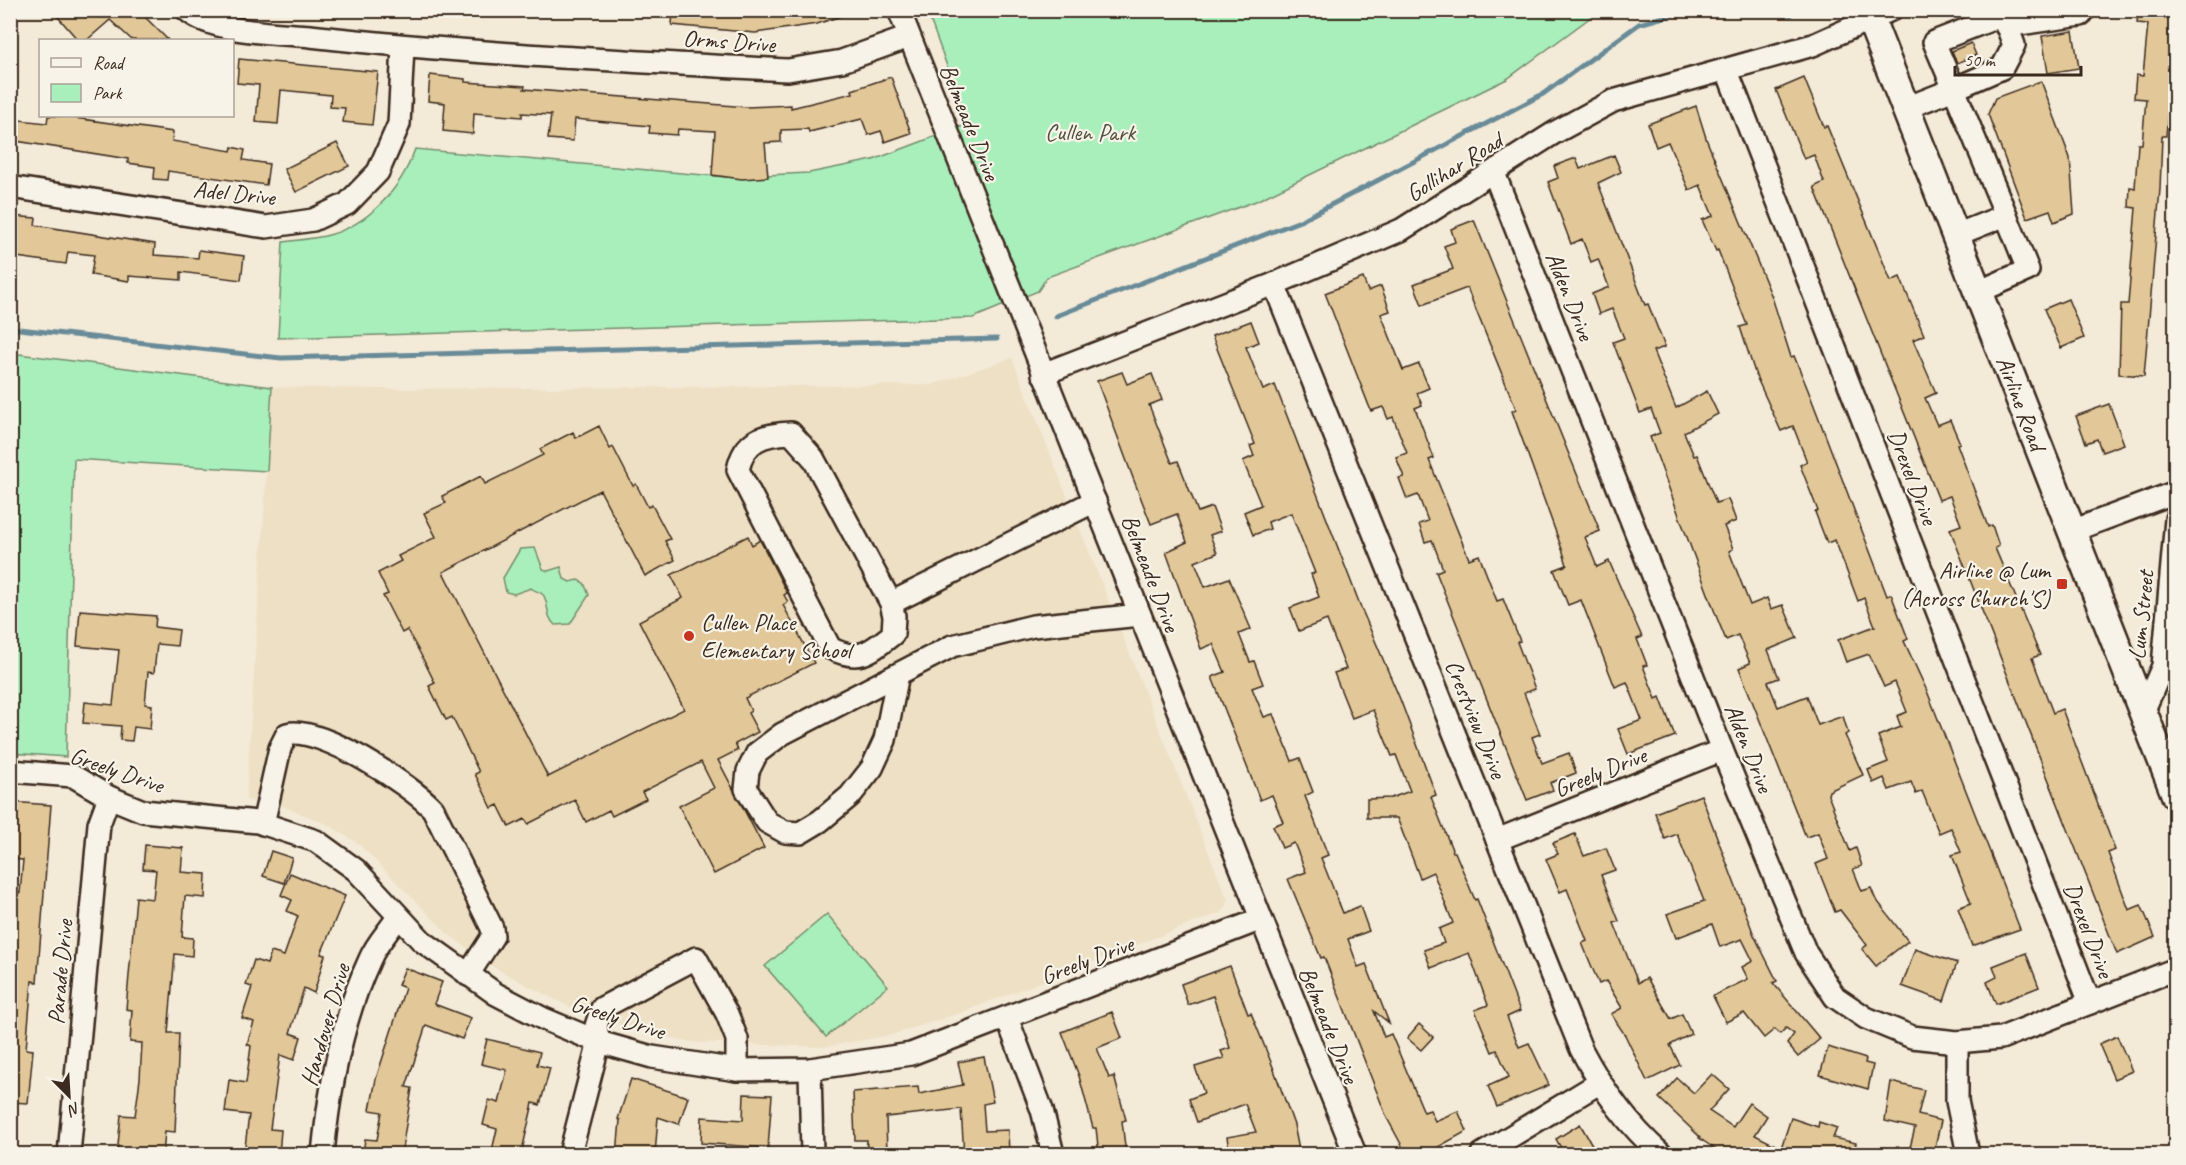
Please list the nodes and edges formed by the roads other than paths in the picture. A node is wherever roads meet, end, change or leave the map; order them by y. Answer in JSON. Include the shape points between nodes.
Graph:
{"nodes":[{"id":1,"x":187,"y":10,"type":"edge"},
{"id":2,"x":899,"y":10,"type":"edge"},
{"id":3,"x":2081,"y":10,"type":"edge"},
{"id":4,"x":1876,"y":13,"type":"edge"},
{"id":5,"x":2003,"y":17,"type":"edge"},
{"id":6,"x":2027,"y":17,"type":"edge"},
{"id":7,"x":909,"y":37,"type":"junction"},
{"id":8,"x":403,"y":47,"type":"junction"},
{"id":9,"x":1727,"y":71,"type":"junction"},
{"id":10,"x":1954,"y":89,"type":"junction"},
{"id":11,"x":1906,"y":108,"type":"junction"},
{"id":12,"x":1494,"y":173,"type":"junction"},
{"id":13,"x":10,"y":187,"type":"edge"},
{"id":14,"x":2006,"y":215,"type":"junction"},
{"id":15,"x":1956,"y":236,"type":"junction"},
{"id":16,"x":1274,"y":284,"type":"junction"},
{"id":17,"x":1978,"y":292,"type":"junction"},
{"id":18,"x":1043,"y":374,"type":"junction"},
{"id":19,"x":2175,"y":492,"type":"edge"},
{"id":20,"x":1095,"y":501,"type":"junction"},
{"id":21,"x":2175,"y":519,"type":"edge"},
{"id":22,"x":2072,"y":531,"type":"junction"},
{"id":23,"x":891,"y":603,"type":"junction"},
{"id":24,"x":1140,"y":615,"type":"junction"},
{"id":25,"x":898,"y":674,"type":"junction"},
{"id":26,"x":2143,"y":712,"type":"junction"},
{"id":27,"x":1722,"y":750,"type":"junction"},
{"id":28,"x":10,"y":771,"type":"edge"},
{"id":29,"x":2175,"y":796,"type":"edge"},
{"id":30,"x":109,"y":797,"type":"junction"},
{"id":31,"x":263,"y":824,"type":"junction"},
{"id":32,"x":1497,"y":840,"type":"junction"},
{"id":33,"x":398,"y":917,"type":"junction"},
{"id":34,"x":1259,"y":920,"type":"junction"},
{"id":35,"x":2175,"y":969,"type":"edge"},
{"id":36,"x":468,"y":975,"type":"junction"},
{"id":37,"x":2090,"y":1003,"type":"junction"},
{"id":38,"x":1007,"y":1018,"type":"junction"},
{"id":39,"x":599,"y":1042,"type":"junction"},
{"id":40,"x":1957,"y":1042,"type":"junction"},
{"id":41,"x":810,"y":1069,"type":"junction"},
{"id":42,"x":737,"y":1070,"type":"junction"},
{"id":43,"x":1599,"y":1083,"type":"junction"},
{"id":44,"x":69,"y":1155,"type":"edge"},
{"id":45,"x":323,"y":1155,"type":"edge"},
{"id":46,"x":570,"y":1155,"type":"edge"},
{"id":47,"x":812,"y":1155,"type":"edge"},
{"id":48,"x":1053,"y":1155,"type":"edge"},
{"id":49,"x":1355,"y":1155,"type":"edge"},
{"id":50,"x":1482,"y":1155,"type":"edge"},
{"id":51,"x":1661,"y":1155,"type":"edge"},
{"id":52,"x":1968,"y":1155,"type":"edge"}],
"edges":[{"from":1,"to":8,"type":"street","name":"Orms Drive","via":[[195,18],[233,28]]},
{"from":2,"to":7,"type":"street","name":"Belmeade Drive"},
{"from":3,"to":6,"type":"street","via":[[2081,15]]},
{"from":4,"to":9,"type":"street","name":"Gollihar Road","via":[[1813,45]]},
{"from":4,"to":11,"type":"main road","name":"Airline Road"},
{"from":5,"to":6,"type":"street"},
{"from":5,"to":10,"type":"street","via":[[2014,45],[2002,68]]},
{"from":5,"to":10,"type":"street","via":[[1934,42]]},
{"from":7,"to":8,"type":"street","name":"Orms Drive","via":[[842,61],[788,70]]},
{"from":7,"to":18,"type":"street","name":"Belmeade Drive"},
{"from":8,"to":13,"type":"street","name":"Adel Drive","via":[[399,124],[378,172],[347,204],[313,220],[266,227]]},
{"from":9,"to":12,"type":"street","name":"Gollihar Road","via":[[1613,101]]},
{"from":9,"to":37,"type":"street","name":"Drexel Drive"},
{"from":10,"to":11,"type":"street"},
{"from":10,"to":14,"type":"street"},
{"from":11,"to":15,"type":"main road","name":"Airline Road"},
{"from":12,"to":16,"type":"street","name":"Gollihar Road","via":[[1401,230]]},
{"from":12,"to":27,"type":"street","name":"Alden Drive"},
{"from":14,"to":15,"type":"street"},
{"from":14,"to":17,"type":"street","via":[[2028,270]]},
{"from":15,"to":17,"type":"main road","name":"Airline Road"},
{"from":16,"to":18,"type":"street","name":"Gollihar Road"},
{"from":16,"to":32,"type":"street","name":"Crestview Drive"},
{"from":17,"to":22,"type":"main road","name":"Airline Road"},
{"from":18,"to":20,"type":"street","name":"Belmeade Drive"},
{"from":19,"to":22,"type":"street"},
{"from":20,"to":23,"type":"street"},
{"from":20,"to":24,"type":"street","name":"Belmeade Drive"},
{"from":21,"to":26,"type":"street","name":"Lum Street","via":[[2163,666]]},
{"from":22,"to":26,"type":"main road","name":"Airline Road"},
{"from":23,"to":23,"type":"street","via":[[802,442],[791,434],[775,434],[758,439],[741,453],[738,470],[830,648],[846,656],[871,651],[893,634]]},
{"from":24,"to":25,"type":"street","via":[[1001,633],[952,646]]},
{"from":24,"to":34,"type":"street","name":"Belmeade Drive"},
{"from":25,"to":25,"type":"street","via":[[782,734],[757,753],[748,771],[746,789],[766,822],[785,832],[800,833],[850,795],[872,768],[885,740]]},
{"from":26,"to":29,"type":"main road","name":"Airline Road"},
{"from":27,"to":32,"type":"street","name":"Greely Drive"},
{"from":27,"to":40,"type":"street","name":"Alden Drive","via":[[1806,953],[1835,997],[1866,1018],[1912,1037]]},
{"from":28,"to":30,"type":"street","name":"Greely Drive","via":[[73,776]]},
{"from":30,"to":31,"type":"street","name":"Greely Drive","via":[[143,811]]},
{"from":30,"to":44,"type":"street","name":"Parade Drive","via":[[99,824]]},
{"from":31,"to":33,"type":"street","name":"Greely Drive","via":[[316,841],[356,870]]},
{"from":31,"to":36,"type":"street","via":[[280,748],[287,734],[296,732],[345,747],[423,798],[433,809],[492,928],[493,936]]},
{"from":32,"to":43,"type":"street","name":"Crestview Drive","via":[[1581,1049]]},
{"from":33,"to":36,"type":"street","name":"Greely Drive","via":[[422,941]]},
{"from":33,"to":45,"type":"street","name":"Handover Drive","via":[[370,958],[347,1023],[331,1087]]},
{"from":34,"to":38,"type":"street","name":"Greely Drive"},
{"from":34,"to":49,"type":"street","name":"Belmeade Drive"},
{"from":35,"to":37,"type":"street","name":"Alden Drive"},
{"from":36,"to":39,"type":"street","name":"Greely Drive","via":[[544,1019]]},
{"from":37,"to":40,"type":"street","name":"Alden Drive","via":[[2001,1038]]},
{"from":38,"to":41,"type":"street","name":"Greely Drive","via":[[911,1054]]},
{"from":38,"to":48,"type":"street","via":[[1042,1110]]},
{"from":39,"to":42,"type":"street","name":"Greely Drive","via":[[652,1057]]},
{"from":39,"to":42,"type":"street","via":[[596,1026],[602,1008],[696,958],[737,1039]]},
{"from":39,"to":46,"type":"street"},
{"from":40,"to":52,"type":"street","via":[[1957,1101]]},
{"from":41,"to":42,"type":"street","name":"Greely Drive"},
{"from":41,"to":47,"type":"street"},
{"from":43,"to":50,"type":"street"},
{"from":43,"to":51,"type":"street","name":"Crestview Drive","via":[[1620,1112]]}]}
